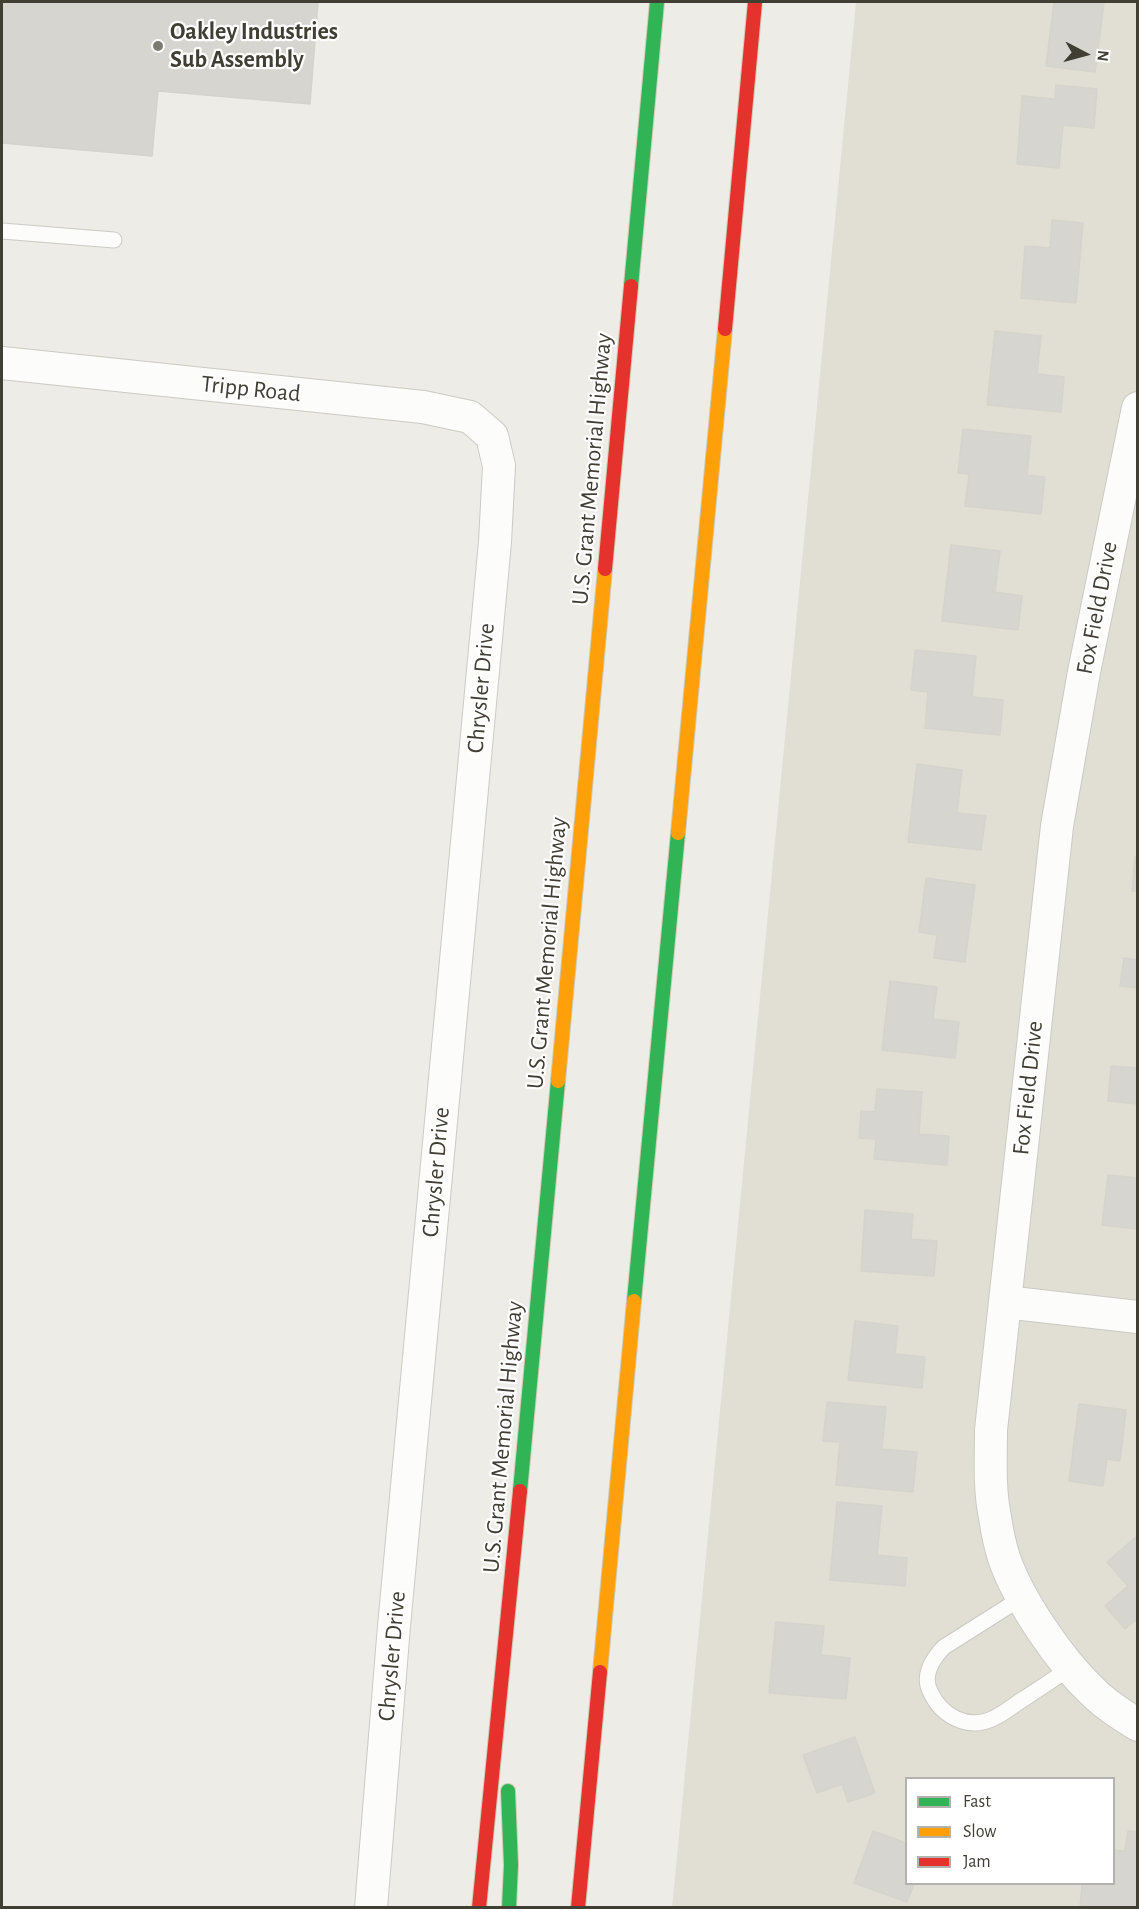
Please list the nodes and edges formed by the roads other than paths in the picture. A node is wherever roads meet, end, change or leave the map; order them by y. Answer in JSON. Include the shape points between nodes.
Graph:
{"nodes":[{"id":1,"x":657,"y":2,"type":"edge"},
{"id":2,"x":755,"y":2,"type":"edge"},
{"id":3,"x":2,"y":231,"type":"edge"},
{"id":4,"x":114,"y":240,"type":"dead end"},
{"id":5,"x":2,"y":363,"type":"edge"},
{"id":6,"x":1137,"y":408,"type":"edge"},
{"id":7,"x":492,"y":436,"type":"joint"},
{"id":8,"x":1005,"y":1302,"type":"junction"},
{"id":9,"x":1137,"y":1317,"type":"edge"},
{"id":10,"x":1023,"y":1597,"type":"junction"},
{"id":11,"x":1071,"y":1667,"type":"junction"},
{"id":12,"x":503,"y":1681,"type":"junction"},
{"id":13,"x":1137,"y":1725,"type":"edge"},
{"id":14,"x":371,"y":1908,"type":"edge"},
{"id":15,"x":479,"y":1908,"type":"edge"},
{"id":16,"x":509,"y":1908,"type":"edge"},
{"id":17,"x":578,"y":1908,"type":"edge"}],
"edges":[{"from":1,"to":12,"type":"main road","name":"U.S. Grant Memorial Highway"},
{"from":2,"to":17,"type":"main road"},
{"from":3,"to":4,"type":"lane"},
{"from":5,"to":7,"type":"street","name":"Tripp Road","via":[[423,407],[470,417]]},
{"from":6,"to":8,"type":"street","name":"Fox Field Drive","via":[[1057,826]]},
{"from":7,"to":14,"type":"street","name":"Chrysler Drive","via":[[499,466],[495,542]]},
{"from":8,"to":9,"type":"street"},
{"from":8,"to":10,"type":"street","name":"Fox Field Drive","via":[[991,1430],[991,1468],[994,1514],[1002,1547]]},
{"from":10,"to":11,"type":"street","name":"Fox Field Drive"},
{"from":10,"to":11,"type":"lane","via":[[944,1647],[934,1658],[928,1670],[928,1687],[934,1701],[963,1722],[993,1719]]},
{"from":11,"to":13,"type":"street","name":"Fox Field Drive","via":[[1092,1692]]},
{"from":12,"to":15,"type":"main road","name":"U.S. Grant Memorial Highway"},
{"from":12,"to":16,"type":"main road","via":[[511,1865]]}]}
